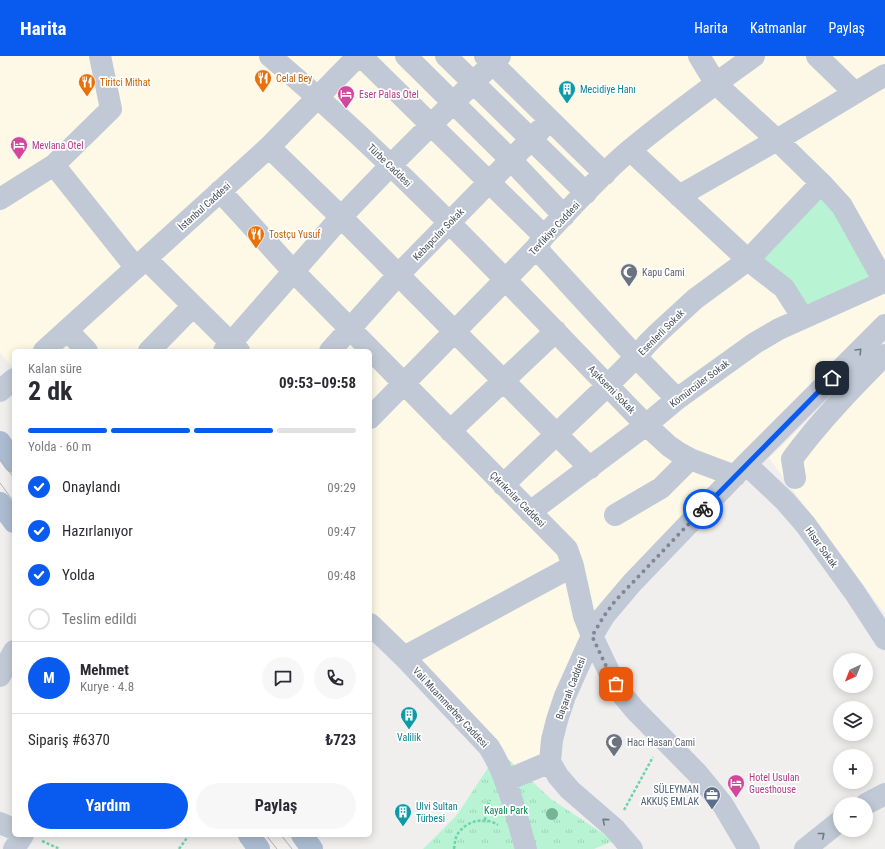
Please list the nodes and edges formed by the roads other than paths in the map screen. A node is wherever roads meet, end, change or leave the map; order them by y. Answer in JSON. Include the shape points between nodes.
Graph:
{"nodes":[{"id":1,"x":100,"y":56,"type":"edge"},
{"id":2,"x":270,"y":56,"type":"edge"},
{"id":3,"x":358,"y":56,"type":"edge"},
{"id":4,"x":361,"y":56,"type":"edge"},
{"id":5,"x":406,"y":56,"type":"edge"},
{"id":6,"x":446,"y":56,"type":"edge"},
{"id":7,"x":699,"y":56,"type":"edge"},
{"id":8,"x":754,"y":56,"type":"edge"},
{"id":9,"x":818,"y":56,"type":"edge"},
{"id":10,"x":493,"y":58,"type":"edge"},
{"id":11,"x":885,"y":75,"type":"edge"},
{"id":12,"x":473,"y":83,"type":"junction"},
{"id":13,"x":716,"y":84,"type":"junction"},
{"id":14,"x":855,"y":93,"type":"junction"},
{"id":15,"x":318,"y":97,"type":"junction"},
{"id":16,"x":454,"y":103,"type":"junction"},
{"id":17,"x":550,"y":120,"type":"junction"},
{"id":18,"x":432,"y":125,"type":"junction"},
{"id":19,"x":530,"y":140,"type":"junction"},
{"id":20,"x":777,"y":140,"type":"junction"},
{"id":21,"x":269,"y":147,"type":"junction"},
{"id":22,"x":630,"y":150,"type":"junction"},
{"id":23,"x":511,"y":160,"type":"junction"},
{"id":24,"x":54,"y":165,"type":"junction"},
{"id":25,"x":391,"y":165,"type":"junction"},
{"id":26,"x":605,"y":174,"type":"junction"},
{"id":27,"x":489,"y":182,"type":"junction"},
{"id":28,"x":821,"y":183,"type":"junction"},
{"id":29,"x":220,"y":191,"type":"junction"},
{"id":30,"x":586,"y":193,"type":"junction"},
{"id":31,"x":679,"y":196,"type":"junction"},
{"id":32,"x":0,"y":199,"type":"edge"},
{"id":33,"x":564,"y":216,"type":"junction"},
{"id":34,"x":341,"y":217,"type":"junction"},
{"id":35,"x":449,"y":223,"type":"junction"},
{"id":36,"x":540,"y":242,"type":"junction"},
{"id":37,"x":748,"y":260,"type":"junction"},
{"id":38,"x":141,"y":263,"type":"junction"},
{"id":39,"x":293,"y":272,"type":"junction"},
{"id":40,"x":398,"y":275,"type":"junction"},
{"id":41,"x":505,"y":280,"type":"junction"},
{"id":42,"x":885,"y":282,"type":"edge"},
{"id":43,"x":193,"y":306,"type":"junction"},
{"id":44,"x":803,"y":318,"type":"junction"},
{"id":45,"x":885,"y":325,"type":"edge"},
{"id":46,"x":349,"y":329,"type":"junction"},
{"id":47,"x":67,"y":330,"type":"junction"},
{"id":48,"x":454,"y":331,"type":"junction"},
{"id":49,"x":556,"y":331,"type":"junction"},
{"id":50,"x":231,"y":348,"type":"edge"},
{"id":51,"x":46,"y":349,"type":"edge"},
{"id":52,"x":85,"y":349,"type":"edge"},
{"id":53,"x":151,"y":349,"type":"edge"},
{"id":54,"x":332,"y":349,"type":"edge"},
{"id":55,"x":369,"y":349,"type":"edge"},
{"id":56,"x":372,"y":352,"type":"edge"},
{"id":57,"x":885,"y":355,"type":"edge"},
{"id":58,"x":636,"y":357,"type":"junction"},
{"id":59,"x":12,"y":381,"type":"edge"},
{"id":60,"x":503,"y":381,"type":"junction"},
{"id":61,"x":404,"y":385,"type":"junction"},
{"id":62,"x":608,"y":385,"type":"junction"},
{"id":63,"x":0,"y":391,"type":"edge"},
{"id":64,"x":677,"y":399,"type":"junction"},
{"id":65,"x":372,"y":416,"type":"edge"},
{"id":66,"x":646,"y":425,"type":"junction"},
{"id":67,"x":450,"y":431,"type":"junction"},
{"id":68,"x":556,"y":435,"type":"junction"},
{"id":69,"x":0,"y":442,"type":"edge"},
{"id":70,"x":12,"y":459,"type":"edge"},
{"id":71,"x":690,"y":459,"type":"junction"},
{"id":72,"x":590,"y":468,"type":"junction"},
{"id":73,"x":740,"y":470,"type":"junction"},
{"id":74,"x":795,"y":478,"type":"dead end"},
{"id":75,"x":503,"y":485,"type":"junction"},
{"id":76,"x":0,"y":503,"type":"edge"},
{"id":77,"x":530,"y":512,"type":"junction"},
{"id":78,"x":615,"y":515,"type":"dead end"},
{"id":79,"x":12,"y":519,"type":"edge"},
{"id":80,"x":573,"y":566,"type":"junction"},
{"id":81,"x":372,"y":626,"type":"edge"},
{"id":82,"x":592,"y":636,"type":"junction"},
{"id":83,"x":885,"y":639,"type":"edge"},
{"id":84,"x":12,"y":654,"type":"edge"},
{"id":85,"x":404,"y":657,"type":"junction"},
{"id":86,"x":0,"y":676,"type":"edge"},
{"id":87,"x":550,"y":762,"type":"junction"},
{"id":88,"x":505,"y":781,"type":"junction"},
{"id":89,"x":885,"y":794,"type":"edge"},
{"id":90,"x":873,"y":800,"type":"edge"},
{"id":91,"x":0,"y":824,"type":"edge"},
{"id":92,"x":833,"y":827,"type":"edge"},
{"id":93,"x":12,"y":828,"type":"edge"},
{"id":94,"x":21,"y":837,"type":"edge"},
{"id":95,"x":250,"y":837,"type":"edge"},
{"id":96,"x":303,"y":837,"type":"edge"},
{"id":97,"x":14,"y":849,"type":"edge"},
{"id":98,"x":259,"y":849,"type":"edge"},
{"id":99,"x":312,"y":849,"type":"edge"},
{"id":100,"x":526,"y":849,"type":"edge"},
{"id":101,"x":632,"y":849,"type":"edge"},
{"id":102,"x":749,"y":849,"type":"edge"},
{"id":103,"x":805,"y":849,"type":"edge"}],
"edges":[{"from":1,"to":24,"type":"street","via":[[111,108]]},
{"from":2,"to":15,"type":"street","name":"Türbe Caddesi"},
{"from":3,"to":15,"type":"street","name":"İstanbul Caddesi"},
{"from":4,"to":18,"type":"street"},
{"from":5,"to":16,"type":"street"},
{"from":6,"to":12,"type":"street"},
{"from":7,"to":13,"type":"street"},
{"from":8,"to":13,"type":"street","name":"Tevfikiye Caddesi"},
{"from":9,"to":14,"type":"street"},
{"from":10,"to":12,"type":"street"},
{"from":10,"to":17,"type":"street"},
{"from":11,"to":14,"type":"street"},
{"from":12,"to":16,"type":"street"},
{"from":12,"to":19,"type":"street"},
{"from":13,"to":20,"type":"street"},
{"from":13,"to":22,"type":"street","name":"Tevfikiye Caddesi"},
{"from":14,"to":20,"type":"street"},
{"from":15,"to":21,"type":"street","name":"İstanbul Caddesi"},
{"from":15,"to":25,"type":"street","name":"Türbe Caddesi"},
{"from":16,"to":18,"type":"street"},
{"from":16,"to":23,"type":"street"},
{"from":17,"to":19,"type":"street","name":"Kebapcılar Sokak"},
{"from":17,"to":26,"type":"street"},
{"from":18,"to":25,"type":"street"},
{"from":18,"to":27,"type":"street"},
{"from":19,"to":23,"type":"street","name":"Kebapcılar Sokak"},
{"from":19,"to":30,"type":"street"},
{"from":20,"to":28,"type":"street"},
{"from":20,"to":31,"type":"street"},
{"from":21,"to":29,"type":"street","name":"İstanbul Caddesi"},
{"from":21,"to":34,"type":"street"},
{"from":22,"to":26,"type":"street","name":"Tevfikiye Caddesi"},
{"from":22,"to":31,"type":"street"},
{"from":23,"to":27,"type":"street","name":"Kebapcılar Sokak"},
{"from":23,"to":33,"type":"street"},
{"from":24,"to":32,"type":"street"},
{"from":24,"to":38,"type":"street"},
{"from":25,"to":34,"type":"street"},
{"from":25,"to":35,"type":"street","name":"Türbe Caddesi"},
{"from":26,"to":30,"type":"street","name":"Tevfikiye Caddesi"},
{"from":27,"to":35,"type":"street","name":"Kebapcılar Sokak"},
{"from":27,"to":36,"type":"street"},
{"from":28,"to":37,"type":"street","name":"Esenlerli Sokak"},
{"from":28,"to":42,"type":"street","via":[[842,206]]},
{"from":29,"to":38,"type":"street","name":"İstanbul Caddesi"},
{"from":29,"to":39,"type":"street","name":"Çıkrıkcılar Caddesi"},
{"from":30,"to":33,"type":"street","name":"Tevfikiye Caddesi"},
{"from":31,"to":37,"type":"street"},
{"from":33,"to":36,"type":"street","name":"Tevfikiye Caddesi"},
{"from":34,"to":39,"type":"street"},
{"from":34,"to":40,"type":"street"},
{"from":35,"to":40,"type":"street","name":"Kebapcılar Sokak"},
{"from":35,"to":41,"type":"street","name":"Türbe Caddesi"},
{"from":36,"to":41,"type":"street","name":"Tevfikiye Caddesi"},
{"from":36,"to":58,"type":"street"},
{"from":37,"to":44,"type":"street","via":[[784,288]]},
{"from":37,"to":58,"type":"street","name":"Esenlerli Sokak","via":[[694,299]]},
{"from":38,"to":43,"type":"street"},
{"from":38,"to":47,"type":"street","name":"İstanbul Caddesi"},
{"from":39,"to":46,"type":"street","name":"Çıkrıkcılar Caddesi"},
{"from":39,"to":50,"type":"street"},
{"from":40,"to":46,"type":"street","name":"Kebapcılar Sokak"},
{"from":40,"to":48,"type":"street"},
{"from":41,"to":48,"type":"street","name":"Tevfikiye Caddesi"},
{"from":41,"to":49,"type":"street","name":"Aşıksemi Sokak"},
{"from":42,"to":44,"type":"street","name":"Kömürcüler Sokak"},
{"from":43,"to":50,"type":"street"},
{"from":43,"to":53,"type":"street"},
{"from":44,"to":64,"type":"street","name":"Kömürcüler Sokak","via":[[755,343]]},
{"from":73,"to":45,"type":"street","name":"Başaralı Caddesi","one_way":true},
{"from":46,"to":54,"type":"street","name":"Kebapcılar Sokak"},
{"from":46,"to":55,"type":"street","name":"Çıkrıkcılar Caddesi"},
{"from":47,"to":51,"type":"street","name":"İstanbul Caddesi"},
{"from":47,"to":52,"type":"street"},
{"from":48,"to":60,"type":"street"},
{"from":48,"to":61,"type":"street","name":"Tevfikiye Caddesi"},
{"from":49,"to":60,"type":"street"},
{"from":49,"to":62,"type":"street","name":"Aşıksemi Sokak"},
{"from":56,"to":61,"type":"street","name":"Çıkrıkcılar Caddesi"},
{"from":57,"to":74,"type":"street","via":[[803,443],[792,459]]},
{"from":58,"to":62,"type":"street","name":"Esenlerli Sokak"},
{"from":58,"to":64,"type":"street"},
{"from":59,"to":63,"type":"street"},
{"from":60,"to":67,"type":"street"},
{"from":60,"to":68,"type":"street"},
{"from":61,"to":65,"type":"street","name":"Tevfikiye Caddesi"},
{"from":61,"to":67,"type":"street","name":"Çıkrıkcılar Caddesi"},
{"from":62,"to":66,"type":"street","name":"Aşıksemi Sokak"},
{"from":62,"to":68,"type":"street","name":"Esenlerli Sokak"},
{"from":64,"to":66,"type":"street","name":"Kömürcüler Sokak"},
{"from":66,"to":71,"type":"street","name":"Aşıksemi Sokak","via":[[669,446]]},
{"from":66,"to":72,"type":"street","name":"Kömürcüler Sokak"},
{"from":67,"to":75,"type":"street","name":"Çıkrıkcılar Caddesi"},
{"from":68,"to":72,"type":"street"},
{"from":68,"to":75,"type":"street","name":"Esenlerli Sokak"},
{"from":69,"to":70,"type":"main road"},
{"from":71,"to":73,"type":"street","name":"Aşıksemi Sokak"},
{"from":71,"to":78,"type":"street","via":[[661,488]]},
{"from":72,"to":77,"type":"street","name":"Kömürcüler Sokak"},
{"from":73,"to":82,"type":"street","name":"Başaralı Caddesi","via":[[615,601]]},
{"from":73,"to":83,"type":"street","name":"Hisar Sokak","via":[[785,501],[805,524]]},
{"from":75,"to":77,"type":"street","name":"Çıkrıkcılar Caddesi"},
{"from":76,"to":79,"type":"main road"},
{"from":77,"to":80,"type":"street","name":"Çıkrıkcılar Caddesi","via":[[567,549]]},
{"from":80,"to":82,"type":"street","name":"Çıkrıkcılar Caddesi","via":[[584,616]]},
{"from":80,"to":85,"type":"street"},
{"from":81,"to":85,"type":"street","name":"Vali Muammerbey Caddesi"},
{"from":82,"to":87,"type":"street","name":"Başaralı Caddesi","via":[[557,720]]},
{"from":82,"to":102,"type":"street","name":"Çıkrıkcılar Caddesi","via":[[621,693],[648,725],[697,773],[723,805]]},
{"from":84,"to":86,"type":"street"},
{"from":85,"to":88,"type":"street","name":"Vali Muammerbey Caddesi","via":[[489,747]]},
{"from":87,"to":88,"type":"street"},
{"from":101,"to":87,"type":"street","one_way":true,"via":[[614,828],[570,790]]},
{"from":88,"to":100,"type":"street","name":"Vali Muammerbey Caddesi"},
{"from":89,"to":90,"type":"street"},
{"from":91,"to":93,"type":"street"},
{"from":103,"to":92,"type":"street","one_way":true},
{"from":94,"to":97,"type":"street"},
{"from":95,"to":98,"type":"main road"},
{"from":96,"to":99,"type":"main road"}]}
